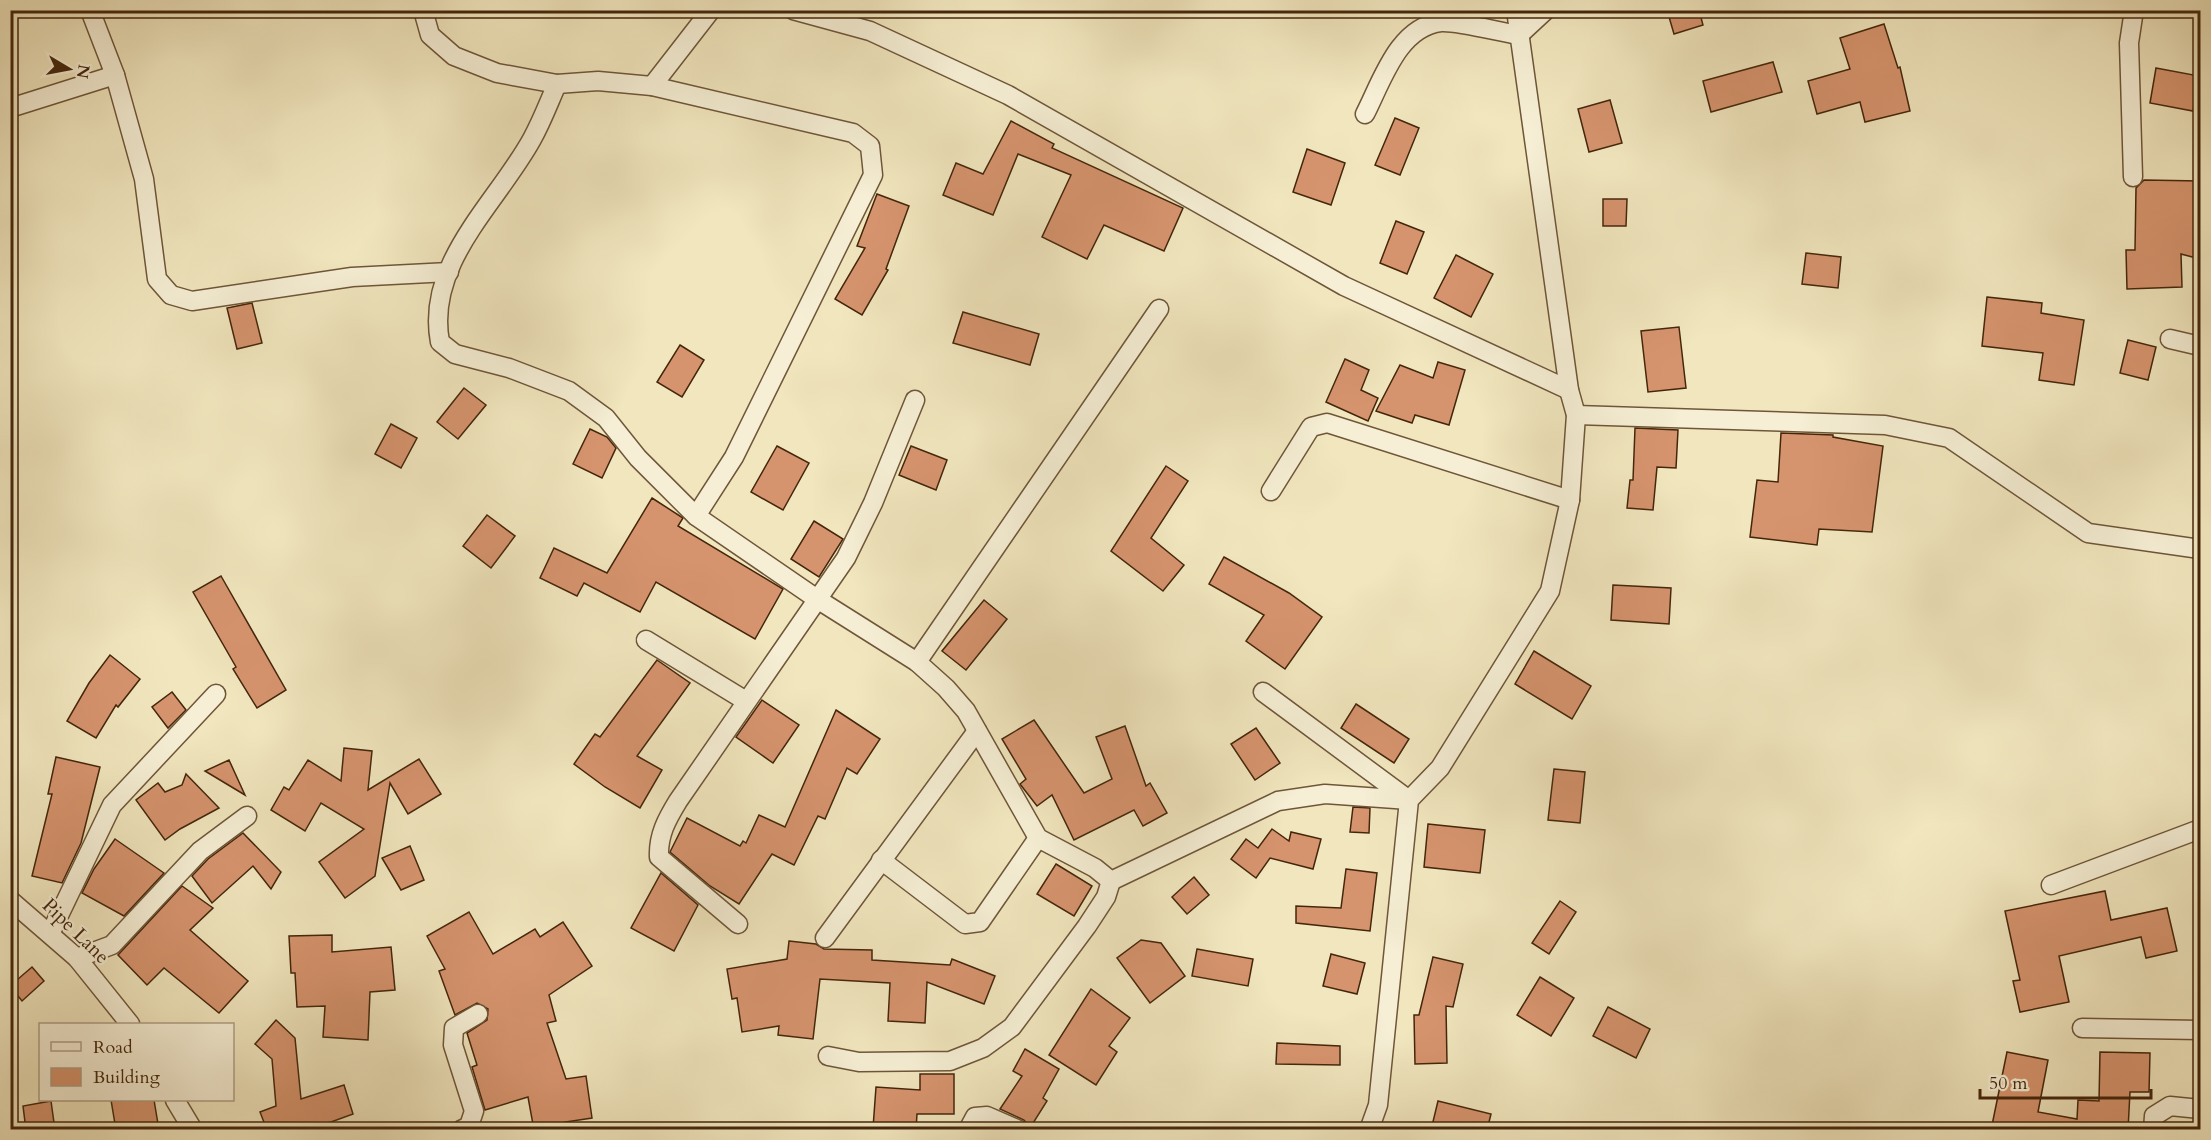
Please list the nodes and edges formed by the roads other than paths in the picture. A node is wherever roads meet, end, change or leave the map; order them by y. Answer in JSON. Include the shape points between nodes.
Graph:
{"nodes":[{"id":1,"x":90,"y":10,"type":"edge"},
{"id":2,"x":423,"y":10,"type":"edge"},
{"id":3,"x":711,"y":10,"type":"edge"},
{"id":4,"x":793,"y":10,"type":"edge"},
{"id":5,"x":1516,"y":10,"type":"edge"},
{"id":6,"x":1546,"y":10,"type":"edge"},
{"id":7,"x":2134,"y":10,"type":"edge"},
{"id":8,"x":1519,"y":35,"type":"junction"},
{"id":9,"x":115,"y":75,"type":"junction"},
{"id":10,"x":557,"y":84,"type":"junction"},
{"id":11,"x":652,"y":86,"type":"junction"},
{"id":12,"x":10,"y":108,"type":"edge"},
{"id":13,"x":1365,"y":114,"type":"dead end"},
{"id":14,"x":2133,"y":177,"type":"dead end"},
{"id":15,"x":449,"y":272,"type":"junction"},
{"id":16,"x":1159,"y":309,"type":"dead end"},
{"id":17,"x":2170,"y":339,"type":"dead end"},
{"id":18,"x":2200,"y":346,"type":"edge"},
{"id":19,"x":1569,"y":390,"type":"junction"},
{"id":20,"x":915,"y":400,"type":"dead end"},
{"id":21,"x":1576,"y":415,"type":"junction"},
{"id":22,"x":1271,"y":491,"type":"dead end"},
{"id":23,"x":1570,"y":500,"type":"junction"},
{"id":24,"x":696,"y":516,"type":"junction"},
{"id":25,"x":2200,"y":549,"type":"edge"},
{"id":26,"x":817,"y":599,"type":"junction"},
{"id":27,"x":646,"y":640,"type":"dead end"},
{"id":28,"x":917,"y":662,"type":"junction"},
{"id":29,"x":1263,"y":692,"type":"dead end"},
{"id":30,"x":216,"y":694,"type":"dead end"},
{"id":31,"x":746,"y":701,"type":"junction"},
{"id":32,"x":977,"y":731,"type":"junction"},
{"id":33,"x":1409,"y":800,"type":"junction"},
{"id":34,"x":247,"y":816,"type":"dead end"},
{"id":35,"x":2200,"y":829,"type":"edge"},
{"id":36,"x":1038,"y":838,"type":"junction"},
{"id":37,"x":881,"y":860,"type":"junction"},
{"id":38,"x":1112,"y":881,"type":"junction"},
{"id":39,"x":2051,"y":885,"type":"dead end"},
{"id":40,"x":10,"y":900,"type":"edge"},
{"id":41,"x":738,"y":924,"type":"dead end"},
{"id":42,"x":50,"y":934,"type":"junction"},
{"id":43,"x":825,"y":938,"type":"dead end"},
{"id":44,"x":77,"y":958,"type":"junction"},
{"id":45,"x":478,"y":1014,"type":"dead end"},
{"id":46,"x":129,"y":1023,"type":"edge"},
{"id":47,"x":2082,"y":1028,"type":"dead end"},
{"id":48,"x":2200,"y":1030,"type":"edge"},
{"id":49,"x":828,"y":1056,"type":"dead end"},
{"id":50,"x":176,"y":1101,"type":"edge"},
{"id":51,"x":2200,"y":1108,"type":"edge"},
{"id":52,"x":193,"y":1130,"type":"edge"},
{"id":53,"x":461,"y":1130,"type":"edge"},
{"id":54,"x":968,"y":1130,"type":"edge"},
{"id":55,"x":1019,"y":1130,"type":"edge"},
{"id":56,"x":1369,"y":1130,"type":"edge"},
{"id":57,"x":2153,"y":1130,"type":"edge"}],
"edges":[{"from":1,"to":9,"type":"street"},
{"from":2,"to":10,"type":"street","via":[[429,35],[454,56],[496,73]]},
{"from":3,"to":11,"type":"street"},
{"from":4,"to":19,"type":"street","via":[[870,32],[1008,95],[1344,286]]},
{"from":5,"to":8,"type":"street"},
{"from":6,"to":8,"type":"street"},
{"from":7,"to":14,"type":"street","via":[[2129,43]]},
{"from":8,"to":13,"type":"street","via":[[1442,22],[1420,29],[1401,44]]},
{"from":8,"to":19,"type":"street"},
{"from":9,"to":12,"type":"street"},
{"from":9,"to":15,"type":"street","via":[[144,179],[157,279],[171,295],[192,302],[352,277]]},
{"from":10,"to":11,"type":"street","via":[[598,81]]},
{"from":10,"to":15,"type":"street","via":[[532,139],[460,247]]},
{"from":11,"to":24,"type":"street","via":[[853,133],[870,146],[873,175],[734,457]]},
{"from":15,"to":24,"type":"street","via":[[440,294],[436,321],[440,342],[455,354],[509,368],[569,391],[606,418],[638,458]]},
{"from":16,"to":28,"type":"street"},
{"from":17,"to":18,"type":"street"},
{"from":19,"to":21,"type":"street"},
{"from":20,"to":26,"type":"street","via":[[846,558]]},
{"from":21,"to":23,"type":"street"},
{"from":21,"to":25,"type":"street","via":[[1885,425],[1949,438],[2088,532]]},
{"from":22,"to":23,"type":"street","via":[[1311,427],[1327,423]]},
{"from":23,"to":33,"type":"street","via":[[1550,591],[1440,768]]},
{"from":24,"to":26,"type":"street"},
{"from":26,"to":28,"type":"street"},
{"from":26,"to":31,"type":"street"},
{"from":27,"to":31,"type":"street"},
{"from":28,"to":32,"type":"street","via":[[956,699]]},
{"from":29,"to":33,"type":"street"},
{"from":30,"to":42,"type":"street","via":[[112,805]]},
{"from":31,"to":41,"type":"street","via":[[678,801],[659,843],[659,857]]},
{"from":32,"to":36,"type":"street"},
{"from":32,"to":37,"type":"street"},
{"from":33,"to":38,"type":"street","via":[[1325,794],[1278,801]]},
{"from":33,"to":56,"type":"street","via":[[1378,1105]]},
{"from":34,"to":44,"type":"street","via":[[200,851],[112,945]]},
{"from":35,"to":39,"type":"street"},
{"from":36,"to":37,"type":"street","via":[[980,922],[974,924],[965,924]]},
{"from":36,"to":38,"type":"street"},
{"from":37,"to":43,"type":"street"},
{"from":38,"to":49,"type":"street","via":[[1087,926],[1012,1027],[983,1048],[950,1060],[859,1062]]},
{"from":40,"to":42,"type":"street","name":"Pipe Lane"},
{"from":42,"to":44,"type":"street","name":"Pipe Lane"},
{"from":44,"to":46,"type":"street","name":"Pipe Lane"},
{"from":45,"to":53,"type":"street","via":[[454,1028],[453,1045],[474,1111],[469,1126]]},
{"from":47,"to":48,"type":"street"},
{"from":50,"to":52,"type":"street"},
{"from":51,"to":57,"type":"street","via":[[2170,1106],[2154,1116]]},
{"from":54,"to":55,"type":"street","via":[[975,1117],[987,1116]]}]}
